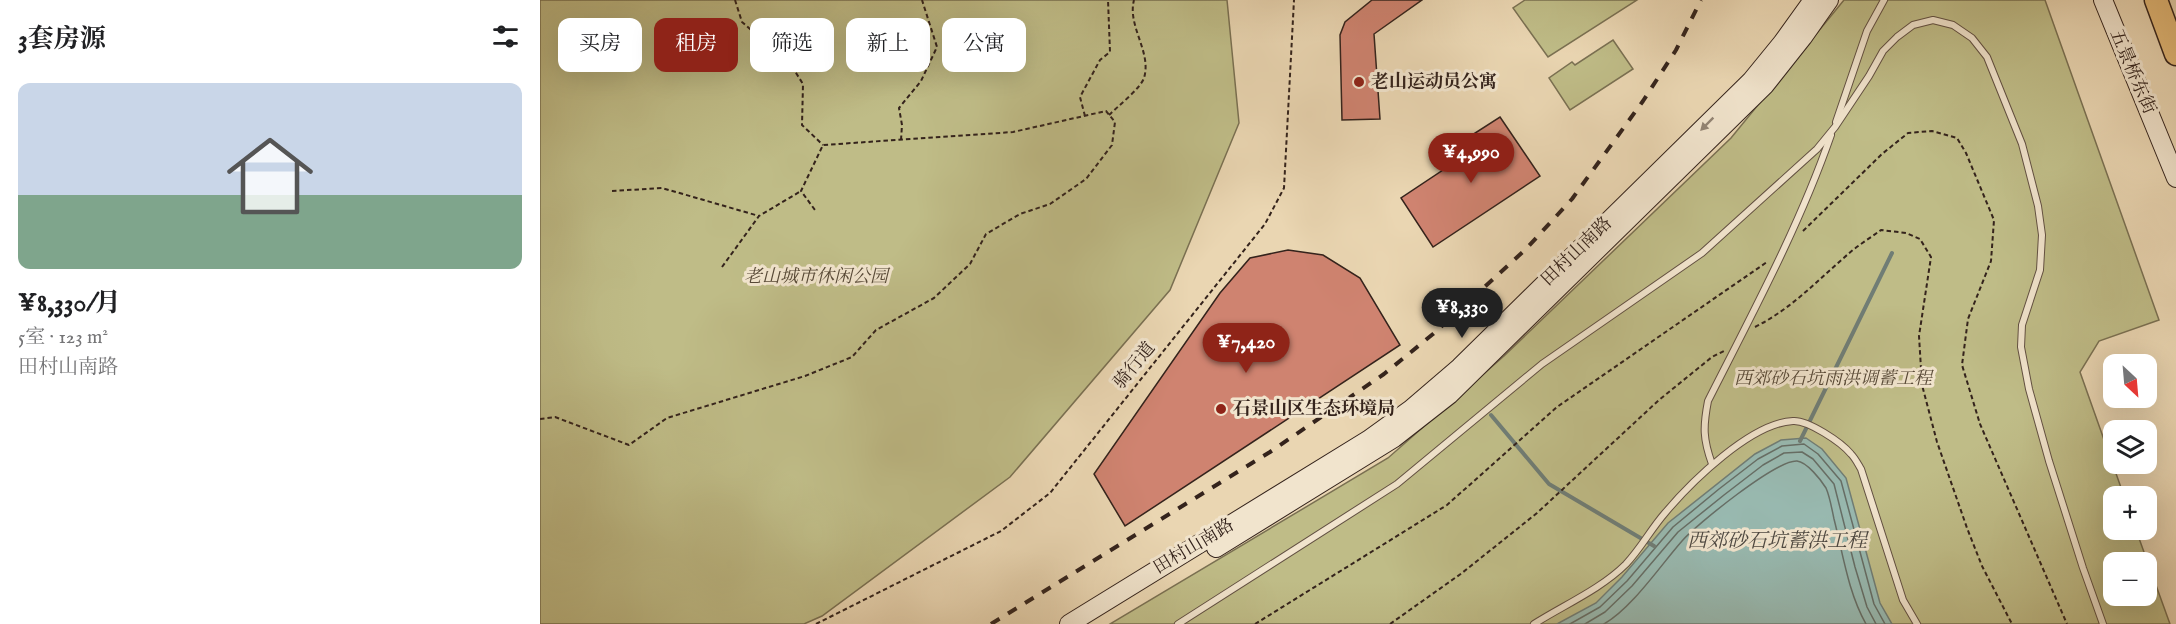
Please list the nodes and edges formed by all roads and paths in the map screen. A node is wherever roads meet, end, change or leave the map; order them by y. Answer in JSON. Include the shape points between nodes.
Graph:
{"nodes":[{"id":1,"x":735,"y":0,"type":"edge"},
{"id":2,"x":922,"y":0,"type":"edge"},
{"id":3,"x":1108,"y":0,"type":"edge"},
{"id":4,"x":1134,"y":0,"type":"edge"},
{"id":5,"x":1294,"y":0,"type":"edge"},
{"id":6,"x":1813,"y":0,"type":"edge"},
{"id":7,"x":1829,"y":0,"type":"edge"},
{"id":8,"x":1884,"y":0,"type":"edge"},
{"id":9,"x":2103,"y":0,"type":"edge"},
{"id":10,"x":2156,"y":0,"type":"edge"},
{"id":11,"x":2176,"y":54,"type":"edge"},
{"id":12,"x":1109,"y":115,"type":"junction"},
{"id":13,"x":1085,"y":116,"type":"junction"},
{"id":14,"x":1833,"y":130,"type":"junction"},
{"id":15,"x":901,"y":140,"type":"junction"},
{"id":16,"x":823,"y":145,"type":"junction"},
{"id":17,"x":2176,"y":178,"type":"edge"},
{"id":18,"x":612,"y":191,"type":"dead end"},
{"id":19,"x":801,"y":191,"type":"junction"},
{"id":20,"x":815,"y":210,"type":"dead end"},
{"id":21,"x":759,"y":216,"type":"junction"},
{"id":22,"x":1783,"y":251,"type":"junction"},
{"id":23,"x":722,"y":267,"type":"dead end"},
{"id":24,"x":1743,"y":333,"type":"junction"},
{"id":25,"x":1738,"y":343,"type":"junction"},
{"id":26,"x":540,"y":419,"type":"edge"},
{"id":27,"x":1713,"y":464,"type":"junction"},
{"id":28,"x":816,"y":624,"type":"edge"},
{"id":29,"x":1069,"y":624,"type":"edge"},
{"id":30,"x":1092,"y":624,"type":"edge"},
{"id":31,"x":1178,"y":624,"type":"edge"},
{"id":32,"x":1255,"y":624,"type":"edge"},
{"id":33,"x":1390,"y":624,"type":"edge"},
{"id":34,"x":1534,"y":624,"type":"edge"},
{"id":35,"x":1917,"y":624,"type":"edge"},
{"id":36,"x":2012,"y":624,"type":"edge"},
{"id":37,"x":2067,"y":624,"type":"edge"},
{"id":38,"x":2103,"y":624,"type":"edge"}],
"edges":[{"from":1,"to":16,"type":"path","via":[[742,22],[784,58],[803,84],[802,125]]},
{"from":2,"to":15,"type":"path","via":[[937,47],[921,81],[899,108]]},
{"from":3,"to":13,"type":"path","via":[[1110,52],[1100,60],[1080,98]]},
{"from":4,"to":12,"type":"path","via":[[1144,78]]},
{"from":5,"to":28,"type":"path","name":"骑行道","via":[[1284,188],[1265,224],[1050,493],[1001,531]]},
{"from":6,"to":29,"type":"main road","name":"田村山南路","one_way":true,"via":[[1751,81],[1468,358],[1411,408],[1368,440]]},
{"from":7,"to":30,"type":"main road","name":"田村山南路","via":[[1765,85],[1449,395],[1384,444]]},
{"from":8,"to":14,"type":"lane","via":[[1867,31]]},
{"from":9,"to":17,"type":"main road","name":"五景桥东街"},
{"from":10,"to":11,"type":"highway"},
{"from":12,"to":13,"type":"path","via":[[1106,111]]},
{"from":12,"to":26,"type":"path","via":[[1115,122],[1112,145],[1086,179],[1050,204],[1020,213],[986,234],[970,264],[934,298],[876,330],[852,357],[805,376],[668,418],[629,445],[555,417]]},
{"from":13,"to":15,"type":"path","via":[[1013,132]]},
{"from":14,"to":22,"type":"lane"},
{"from":14,"to":31,"type":"lane","via":[[1702,253],[1542,364],[1397,484]]},
{"from":14,"to":38,"type":"lane","via":[[1883,51],[1913,25],[1933,20],[1953,25],[1972,38],[1987,57],[2022,144],[2041,225],[2040,270],[2022,326],[2021,347],[2029,389]]},
{"from":15,"to":16,"type":"path"},
{"from":16,"to":19,"type":"path"},
{"from":18,"to":21,"type":"path","via":[[663,188]]},
{"from":19,"to":20,"type":"path"},
{"from":19,"to":21,"type":"path"},
{"from":21,"to":23,"type":"path"},
{"from":22,"to":24,"type":"lane"},
{"from":22,"to":32,"type":"path","via":[[1557,407],[1447,505]]},
{"from":22,"to":37,"type":"path","via":[[1908,133],[1932,131],[1957,138],[1994,220],[1991,261],[1968,319],[1962,365],[1980,424]]},
{"from":24,"to":25,"type":"lane"},
{"from":24,"to":36,"type":"path","via":[[1797,300],[1881,230],[1920,239],[1931,257],[1919,336],[1922,385],[1967,528]]},
{"from":25,"to":27,"type":"lane","via":[[1708,401],[1703,425]]},
{"from":25,"to":33,"type":"path","via":[[1712,357],[1659,400],[1537,513]]},
{"from":27,"to":34,"type":"lane","via":[[1665,512],[1626,564]]},
{"from":27,"to":35,"type":"lane","via":[[1767,428],[1792,421],[1803,422],[1828,435],[1851,453],[1861,469],[1903,600]]}]}
